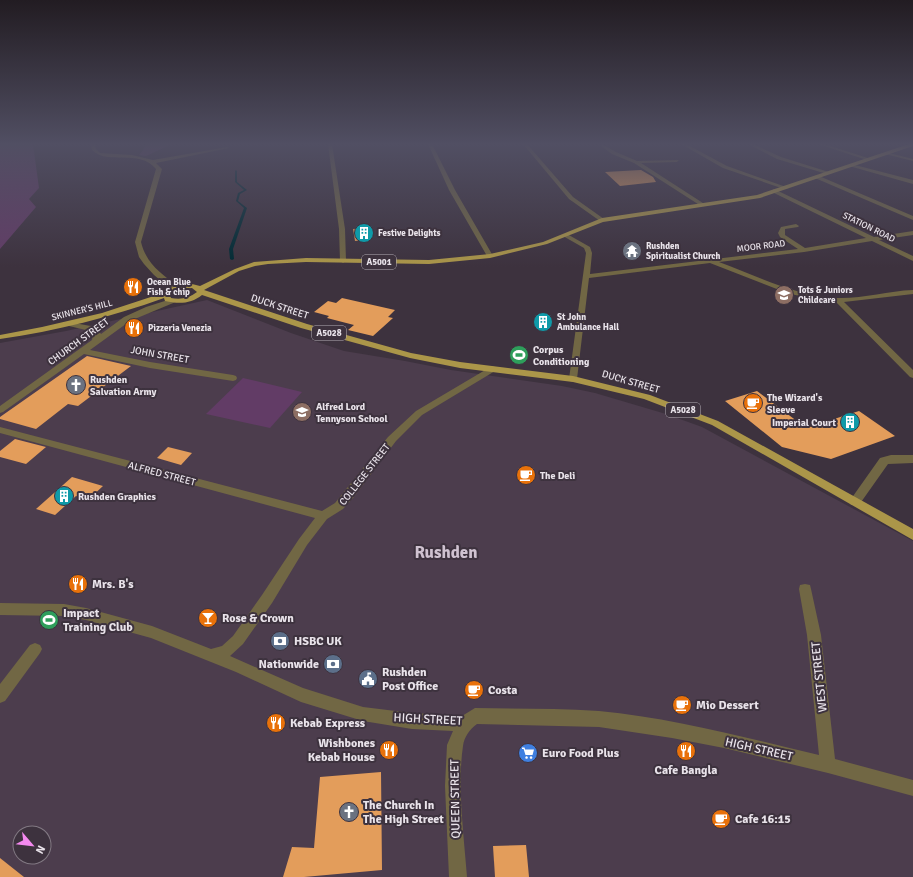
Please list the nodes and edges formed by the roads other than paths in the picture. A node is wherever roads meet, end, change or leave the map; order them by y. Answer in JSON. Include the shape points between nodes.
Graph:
{"nodes":[{"id":1,"x":154,"y":185,"type":"edge"},
{"id":2,"x":336,"y":185,"type":"edge"},
{"id":3,"x":450,"y":185,"type":"edge"},
{"id":4,"x":560,"y":185,"type":"edge"},
{"id":5,"x":672,"y":185,"type":"edge"},
{"id":6,"x":777,"y":185,"type":"edge"},
{"id":7,"x":795,"y":185,"type":"edge"},
{"id":8,"x":836,"y":185,"type":"edge"},
{"id":9,"x":786,"y":188,"type":"junction"},
{"id":10,"x":774,"y":192,"type":"junction"},
{"id":11,"x":703,"y":205,"type":"junction"},
{"id":12,"x":913,"y":218,"type":"edge"},
{"id":13,"x":602,"y":220,"type":"junction"},
{"id":14,"x":796,"y":226,"type":"dead end"},
{"id":15,"x":913,"y":233,"type":"edge"},
{"id":16,"x":565,"y":235,"type":"junction"},
{"id":17,"x":874,"y":240,"type":"junction"},
{"id":18,"x":804,"y":250,"type":"junction"},
{"id":19,"x":490,"y":256,"type":"junction"},
{"id":20,"x":913,"y":259,"type":"edge"},
{"id":21,"x":343,"y":261,"type":"junction"},
{"id":22,"x":710,"y":261,"type":"junction"},
{"id":23,"x":587,"y":276,"type":"junction"},
{"id":24,"x":175,"y":288,"type":"junction"},
{"id":25,"x":200,"y":290,"type":"junction"},
{"id":26,"x":913,"y":292,"type":"edge"},
{"id":27,"x":166,"y":295,"type":"junction"},
{"id":28,"x":838,"y":300,"type":"junction"},
{"id":29,"x":174,"y":301,"type":"junction"},
{"id":30,"x":72,"y":324,"type":"junction"},
{"id":31,"x":0,"y":337,"type":"edge"},
{"id":32,"x":96,"y":342,"type":"junction"},
{"id":33,"x":84,"y":351,"type":"junction"},
{"id":34,"x":492,"y":369,"type":"junction"},
{"id":35,"x":913,"y":375,"type":"edge"},
{"id":36,"x":233,"y":378,"type":"dead end"},
{"id":37,"x":573,"y":379,"type":"junction"},
{"id":38,"x":0,"y":410,"type":"edge"},
{"id":39,"x":0,"y":430,"type":"edge"},
{"id":40,"x":913,"y":459,"type":"edge"},
{"id":41,"x":855,"y":502,"type":"junction"},
{"id":42,"x":324,"y":516,"type":"junction"},
{"id":43,"x":913,"y":535,"type":"edge"},
{"id":44,"x":805,"y":589,"type":"dead end"},
{"id":45,"x":0,"y":609,"type":"edge"},
{"id":46,"x":35,"y":649,"type":"dead end"},
{"id":47,"x":212,"y":655,"type":"junction"},
{"id":48,"x":0,"y":696,"type":"edge"},
{"id":49,"x":464,"y":724,"type":"junction"},
{"id":50,"x":828,"y":765,"type":"junction"},
{"id":51,"x":913,"y":788,"type":"edge"},
{"id":52,"x":458,"y":877,"type":"edge"}],
"edges":[{"from":1,"to":24,"type":"street","via":[[138,242],[147,266]]},
{"from":2,"to":21,"type":"street","via":[[342,229]]},
{"from":3,"to":19,"type":"street"},
{"from":4,"to":13,"type":"street","via":[[571,198]]},
{"from":5,"to":11,"type":"street"},
{"from":6,"to":9,"type":"street"},
{"from":7,"to":9,"type":"main road","number":"A5001"},
{"from":8,"to":12,"type":"street"},
{"from":9,"to":10,"type":"main road","number":"A5001"},
{"from":10,"to":11,"type":"main road","number":"A5001","via":[[748,199]]},
{"from":10,"to":17,"type":"street","name":"STATION ROAD"},
{"from":11,"to":13,"type":"main road","number":"A5001"},
{"from":13,"to":16,"type":"main road","number":"A5001"},
{"from":14,"to":18,"type":"street","via":[[783,228],[782,236]]},
{"from":15,"to":17,"type":"street","name":"MOOR ROAD"},
{"from":16,"to":19,"type":"main road","number":"A5001"},
{"from":16,"to":23,"type":"street","via":[[587,247]]},
{"from":17,"to":18,"type":"street","name":"MOOR ROAD"},
{"from":17,"to":20,"type":"street","name":"STATION ROAD"},
{"from":18,"to":22,"type":"street","name":"MOOR ROAD"},
{"from":19,"to":21,"type":"main road","number":"A5001","via":[[429,262]]},
{"from":21,"to":25,"type":"main road","number":"A5001","via":[[289,260],[254,264]]},
{"from":22,"to":23,"type":"street","name":"MOOR ROAD"},
{"from":22,"to":28,"type":"street","via":[[797,293]]},
{"from":23,"to":37,"type":"street"},
{"from":24,"to":25,"type":"main road","number":"A5028","via":[[191,286]]},
{"from":24,"to":27,"type":"main road","name":"SKINNER'S HILL"},
{"from":25,"to":29,"type":"main road","via":[[190,300]]},
{"from":25,"to":34,"type":"main road","name":"DUCK STREET","number":"A5028","via":[[304,326],[380,348]]},
{"from":26,"to":28,"type":"street"},
{"from":27,"to":29,"type":"main road"},
{"from":27,"to":30,"type":"main road","name":"SKINNER'S HILL","via":[[118,312]]},
{"from":28,"to":35,"type":"street"},
{"from":29,"to":32,"type":"street","name":"CHURCH STREET","via":[[137,314]]},
{"from":30,"to":31,"type":"main road","name":"SKINNER'S HILL"},
{"from":30,"to":32,"type":"street","via":[[93,329],[97,334]]},
{"from":32,"to":33,"type":"street","name":"CHURCH STREET"},
{"from":33,"to":36,"type":"street","name":"JOHN STREET"},
{"from":33,"to":38,"type":"street","name":"CHURCH STREET"},
{"from":34,"to":37,"type":"main road","name":"DUCK STREET","number":"A5028"},
{"from":34,"to":42,"type":"street","name":"COLLEGE STREET","via":[[419,413],[392,439],[339,506]]},
{"from":37,"to":41,"type":"main road","name":"DUCK STREET","number":"A5028","via":[[627,391],[703,418]]},
{"from":39,"to":42,"type":"street","name":"ALFRED STREET"},
{"from":40,"to":41,"type":"street","via":[[884,461]]},
{"from":41,"to":43,"type":"main road","name":"DUCK STREET","number":"A5028"},
{"from":42,"to":47,"type":"street","name":"COLLEGE STREET","via":[[303,542],[251,624],[226,651]]},
{"from":44,"to":50,"type":"street","name":"WEST STREET","via":[[814,635]]},
{"from":45,"to":47,"type":"street","name":"HIGH STREET","via":[[64,610],[86,614],[152,632]]},
{"from":46,"to":48,"type":"street"},
{"from":47,"to":49,"type":"street","name":"HIGH STREET","via":[[301,696],[363,714],[412,721]]},
{"from":49,"to":50,"type":"street","name":"HIGH STREET","via":[[475,716],[599,719],[694,734]]},
{"from":49,"to":52,"type":"street","name":"QUEEN STREET","via":[[455,745],[453,786]]},
{"from":50,"to":51,"type":"street","name":"HIGH STREET"}]}
